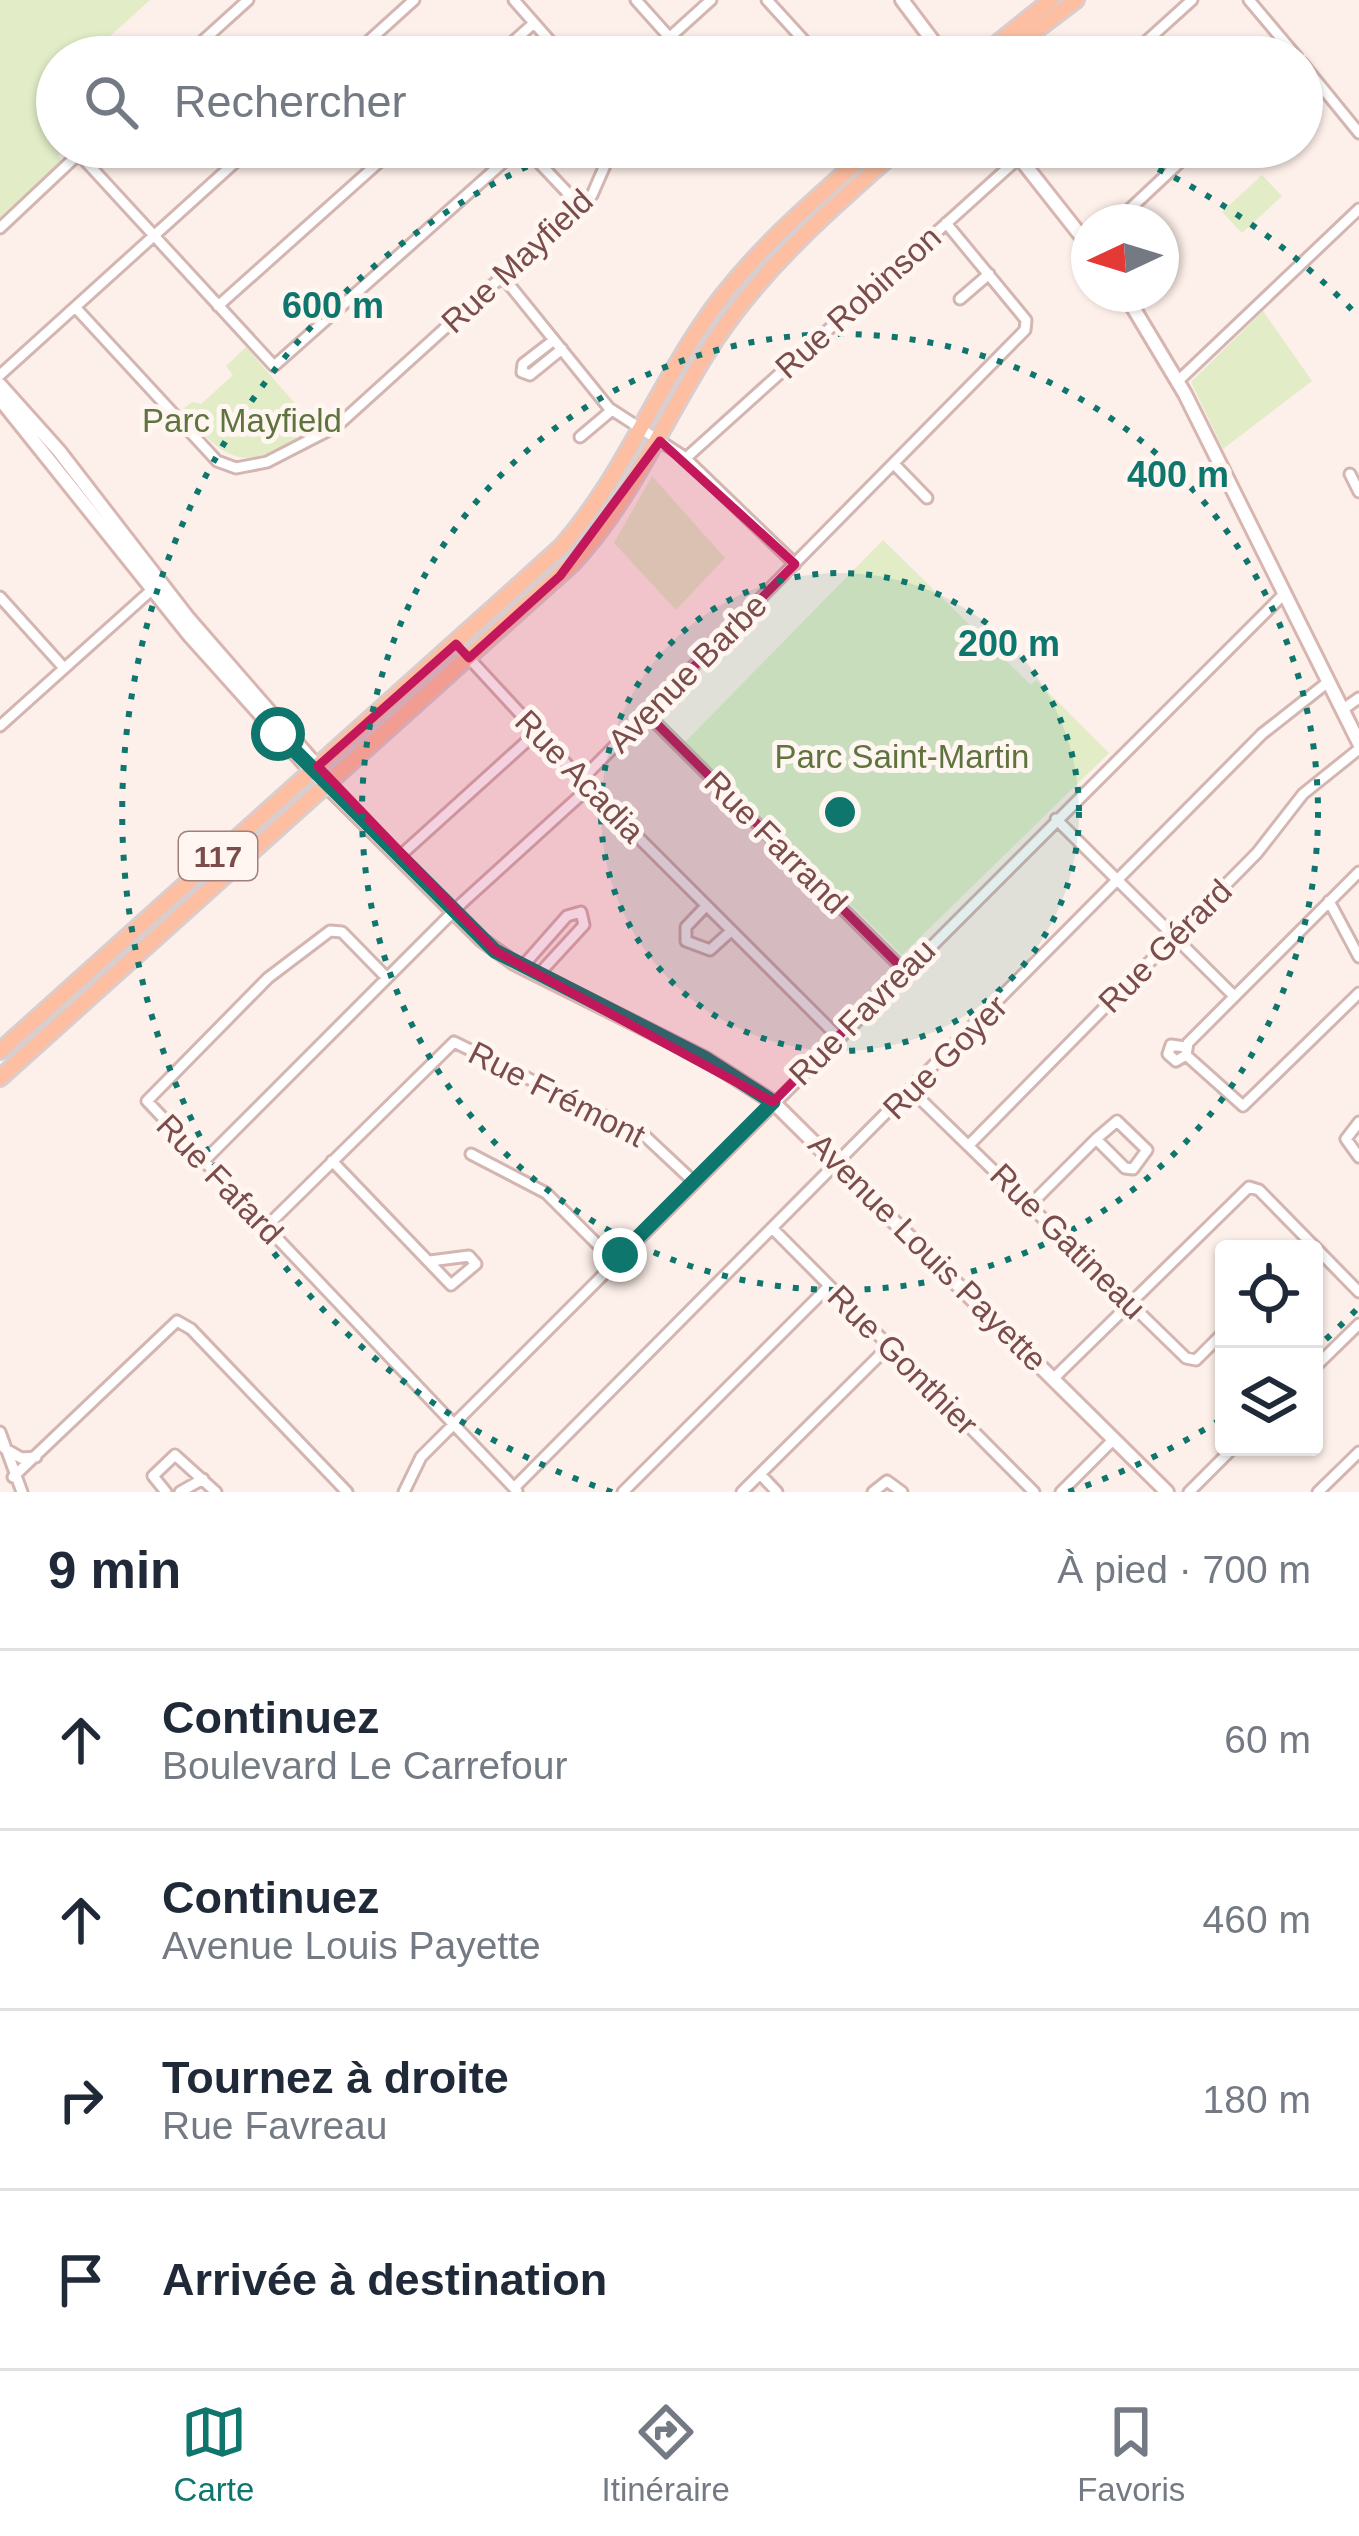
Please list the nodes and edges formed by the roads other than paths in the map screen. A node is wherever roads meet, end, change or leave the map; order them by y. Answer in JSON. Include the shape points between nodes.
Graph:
{"nodes":[{"id":1,"x":248,"y":0,"type":"edge"},
{"id":2,"x":415,"y":0,"type":"edge"},
{"id":3,"x":514,"y":0,"type":"edge"},
{"id":4,"x":636,"y":0,"type":"edge"},
{"id":5,"x":711,"y":0,"type":"edge"},
{"id":6,"x":767,"y":0,"type":"edge"},
{"id":7,"x":902,"y":0,"type":"edge"},
{"id":8,"x":1051,"y":0,"type":"edge"},
{"id":9,"x":1076,"y":0,"type":"edge"},
{"id":10,"x":1192,"y":0,"type":"edge"},
{"id":11,"x":1250,"y":0,"type":"edge"},
{"id":12,"x":534,"y":22,"type":"junction"},
{"id":13,"x":208,"y":36,"type":"edge"},
{"id":14,"x":375,"y":36,"type":"edge"},
{"id":15,"x":519,"y":36,"type":"edge"},
{"id":16,"x":546,"y":36,"type":"edge"},
{"id":17,"x":668,"y":36,"type":"edge"},
{"id":18,"x":672,"y":36,"type":"edge"},
{"id":19,"x":798,"y":36,"type":"edge"},
{"id":20,"x":929,"y":36,"type":"edge"},
{"id":21,"x":1006,"y":36,"type":"edge"},
{"id":22,"x":1029,"y":36,"type":"edge"},
{"id":23,"x":1152,"y":36,"type":"edge"},
{"id":24,"x":1279,"y":36,"type":"edge"},
{"id":25,"x":1323,"y":89,"type":"edge"},
{"id":26,"x":1359,"y":133,"type":"edge"},
{"id":27,"x":64,"y":168,"type":"edge"},
{"id":28,"x":97,"y":168,"type":"edge"},
{"id":29,"x":229,"y":168,"type":"edge"},
{"id":30,"x":372,"y":168,"type":"edge"},
{"id":31,"x":498,"y":168,"type":"edge"},
{"id":32,"x":545,"y":168,"type":"edge"},
{"id":33,"x":605,"y":168,"type":"edge"},
{"id":34,"x":851,"y":168,"type":"edge"},
{"id":35,"x":878,"y":168,"type":"edge"},
{"id":36,"x":999,"y":168,"type":"edge"},
{"id":37,"x":1028,"y":168,"type":"edge"},
{"id":38,"x":1170,"y":168,"type":"edge"},
{"id":39,"x":1133,"y":204,"type":"edge"},
{"id":40,"x":580,"y":206,"type":"junction"},
{"id":41,"x":1359,"y":209,"type":"edge"},
{"id":42,"x":946,"y":223,"type":"junction"},
{"id":43,"x":1071,"y":223,"type":"edge"},
{"id":44,"x":0,"y":228,"type":"edge"},
{"id":45,"x":154,"y":235,"type":"junction"},
{"id":46,"x":988,"y":274,"type":"junction"},
{"id":47,"x":502,"y":277,"type":"junction"},
{"id":48,"x":960,"y":299,"type":"dead end"},
{"id":49,"x":218,"y":306,"type":"junction"},
{"id":50,"x":75,"y":307,"type":"junction"},
{"id":51,"x":1136,"y":312,"type":"edge"},
{"id":52,"x":0,"y":375,"type":"edge"},
{"id":53,"x":1178,"y":381,"type":"junction"},
{"id":54,"x":0,"y":385,"type":"edge"},
{"id":55,"x":0,"y":399,"type":"edge"},
{"id":56,"x":612,"y":410,"type":"junction"},
{"id":57,"x":642,"y":430,"type":"junction"},
{"id":58,"x":580,"y":437,"type":"dead end"},
{"id":59,"x":659,"y":441,"type":"junction"},
{"id":60,"x":686,"y":458,"type":"junction"},
{"id":61,"x":894,"y":464,"type":"junction"},
{"id":62,"x":1350,"y":474,"type":"dead end"},
{"id":63,"x":1359,"y":493,"type":"edge"},
{"id":64,"x":927,"y":498,"type":"dead end"},
{"id":65,"x":795,"y":564,"type":"junction"},
{"id":66,"x":156,"y":586,"type":"junction"},
{"id":67,"x":1284,"y":594,"type":"junction"},
{"id":68,"x":0,"y":597,"type":"edge"},
{"id":69,"x":456,"y":644,"type":"junction"},
{"id":70,"x":469,"y":658,"type":"junction"},
{"id":71,"x":64,"y":668,"type":"junction"},
{"id":72,"x":1328,"y":682,"type":"junction"},
{"id":73,"x":1359,"y":698,"type":"edge"},
{"id":74,"x":1342,"y":710,"type":"junction"},
{"id":75,"x":647,"y":714,"type":"junction"},
{"id":76,"x":0,"y":726,"type":"edge"},
{"id":77,"x":537,"y":732,"type":"junction"},
{"id":78,"x":1359,"y":746,"type":"edge"},
{"id":79,"x":316,"y":769,"type":"junction"},
{"id":80,"x":329,"y":783,"type":"junction"},
{"id":81,"x":585,"y":784,"type":"junction"},
{"id":82,"x":1055,"y":819,"type":"junction"},
{"id":83,"x":400,"y":855,"type":"junction"},
{"id":84,"x":1359,"y":872,"type":"edge"},
{"id":85,"x":1119,"y":882,"type":"junction"},
{"id":86,"x":1329,"y":901,"type":"junction"},
{"id":87,"x":706,"y":906,"type":"junction"},
{"id":88,"x":454,"y":912,"type":"junction"},
{"id":89,"x":731,"y":931,"type":"junction"},
{"id":90,"x":1175,"y":937,"type":"junction"},
{"id":91,"x":123,"y":942,"type":"junction"},
{"id":92,"x":1359,"y":957,"type":"edge"},
{"id":93,"x":124,"y":967,"type":"junction"},
{"id":94,"x":522,"y":967,"type":"junction"},
{"id":95,"x":904,"y":970,"type":"junction"},
{"id":96,"x":538,"y":975,"type":"junction"},
{"id":97,"x":386,"y":978,"type":"junction"},
{"id":98,"x":1359,"y":993,"type":"edge"},
{"id":99,"x":1234,"y":996,"type":"junction"},
{"id":100,"x":838,"y":1037,"type":"junction"},
{"id":101,"x":0,"y":1052,"type":"edge"},
{"id":102,"x":0,"y":1078,"type":"edge"},
{"id":103,"x":912,"y":1091,"type":"junction"},
{"id":104,"x":773,"y":1102,"type":"junction"},
{"id":105,"x":1359,"y":1122,"type":"edge"},
{"id":106,"x":1096,"y":1139,"type":"junction"},
{"id":107,"x":970,"y":1144,"type":"junction"},
{"id":108,"x":471,"y":1154,"type":"dead end"},
{"id":109,"x":1359,"y":1157,"type":"edge"},
{"id":110,"x":332,"y":1161,"type":"junction"},
{"id":111,"x":203,"y":1162,"type":"junction"},
{"id":112,"x":839,"y":1163,"type":"junction"},
{"id":113,"x":694,"y":1182,"type":"junction"},
{"id":114,"x":1031,"y":1204,"type":"junction"},
{"id":115,"x":266,"y":1227,"type":"junction"},
{"id":116,"x":772,"y":1228,"type":"junction"},
{"id":117,"x":1303,"y":1240,"type":"edge"},
{"id":118,"x":1323,"y":1259,"type":"edge"},
{"id":119,"x":614,"y":1261,"type":"junction"},
{"id":120,"x":430,"y":1262,"type":"junction"},
{"id":121,"x":829,"y":1286,"type":"junction"},
{"id":122,"x":1359,"y":1292,"type":"edge"},
{"id":123,"x":1129,"y":1302,"type":"junction"},
{"id":124,"x":1359,"y":1324,"type":"edge"},
{"id":125,"x":1215,"y":1339,"type":"edge"},
{"id":126,"x":889,"y":1346,"type":"junction"},
{"id":127,"x":1323,"y":1359,"type":"edge"},
{"id":128,"x":1054,"y":1378,"type":"junction"},
{"id":129,"x":453,"y":1424,"type":"junction"},
{"id":130,"x":0,"y":1432,"type":"edge"},
{"id":131,"x":1114,"y":1439,"type":"junction"},
{"id":132,"x":4,"y":1448,"type":"junction"},
{"id":133,"x":1359,"y":1452,"type":"edge"},
{"id":134,"x":1225,"y":1456,"type":"edge"},
{"id":135,"x":36,"y":1457,"type":"junction"},
{"id":136,"x":760,"y":1474,"type":"junction"},
{"id":137,"x":14,"y":1477,"type":"junction"},
{"id":138,"x":203,"y":1479,"type":"junction"},
{"id":139,"x":516,"y":1490,"type":"edge"},
{"id":140,"x":22,"y":1492,"type":"edge"},
{"id":141,"x":166,"y":1492,"type":"edge"},
{"id":142,"x":180,"y":1492,"type":"edge"},
{"id":143,"x":216,"y":1492,"type":"edge"},
{"id":144,"x":347,"y":1492,"type":"edge"},
{"id":145,"x":404,"y":1492,"type":"edge"},
{"id":146,"x":622,"y":1492,"type":"edge"},
{"id":147,"x":742,"y":1492,"type":"edge"},
{"id":148,"x":777,"y":1492,"type":"edge"},
{"id":149,"x":874,"y":1492,"type":"edge"},
{"id":150,"x":902,"y":1492,"type":"edge"},
{"id":151,"x":1034,"y":1492,"type":"edge"},
{"id":152,"x":1061,"y":1492,"type":"edge"},
{"id":153,"x":1167,"y":1492,"type":"edge"},
{"id":154,"x":1189,"y":1492,"type":"edge"},
{"id":155,"x":1318,"y":1492,"type":"edge"}],
"edges":[{"from":1,"to":13,"type":"street"},
{"from":2,"to":14,"type":"street"},
{"from":3,"to":12,"type":"street"},
{"from":4,"to":17,"type":"street"},
{"from":5,"to":18,"type":"street"},
{"from":6,"to":19,"type":"street"},
{"from":7,"to":20,"type":"street"},
{"from":8,"to":21,"type":"main road"},
{"from":9,"to":22,"type":"main road"},
{"from":10,"to":23,"type":"street"},
{"from":11,"to":24,"type":"street"},
{"from":12,"to":15,"type":"street"},
{"from":12,"to":16,"type":"street"},
{"from":25,"to":26,"type":"street"},
{"from":27,"to":44,"type":"street"},
{"from":28,"to":45,"type":"street"},
{"from":29,"to":45,"type":"street"},
{"from":30,"to":49,"type":"street"},
{"from":31,"to":49,"type":"street","via":[[274,366]]},
{"from":32,"to":40,"type":"street"},
{"from":33,"to":40,"type":"street","name":"Rue Mayfield"},
{"from":34,"to":57,"type":"main road","number":"117","via":[[731,286]]},
{"from":35,"to":59,"type":"main road","number":"117","via":[[752,291]]},
{"from":36,"to":42,"type":"street","name":"Rue Robinson"},
{"from":37,"to":43,"type":"street"},
{"from":38,"to":39,"type":"street"},
{"from":40,"to":47,"type":"street","name":"Rue Mayfield"},
{"from":41,"to":53,"type":"street"},
{"from":42,"to":46,"type":"street","name":"Avenue Barbe"},
{"from":42,"to":60,"type":"street","name":"Rue Robinson"},
{"from":45,"to":49,"type":"street"},
{"from":45,"to":50,"type":"street"},
{"from":46,"to":48,"type":"street"},
{"from":46,"to":61,"type":"street","name":"Avenue Barbe","via":[[1027,328]]},
{"from":47,"to":50,"type":"street","name":"Rue Mayfield","via":[[332,430],[242,468],[213,458]]},
{"from":47,"to":56,"type":"street"},
{"from":50,"to":52,"type":"street"},
{"from":51,"to":53,"type":"street"},
{"from":53,"to":67,"type":"street"},
{"from":54,"to":66,"type":"street","via":[[59,451]]},
{"from":55,"to":66,"type":"street"},
{"from":56,"to":57,"type":"street"},
{"from":56,"to":58,"type":"street"},
{"from":57,"to":59,"type":"street"},
{"from":57,"to":69,"type":"main road","number":"117","via":[[568,538]]},
{"from":59,"to":60,"type":"street"},
{"from":59,"to":70,"type":"main road","number":"117","via":[[591,542]]},
{"from":60,"to":65,"type":"street"},
{"from":61,"to":64,"type":"street"},
{"from":61,"to":65,"type":"street","name":"Avenue Barbe"},
{"from":62,"to":63,"type":"street"},
{"from":65,"to":75,"type":"street","name":"Avenue Barbe"},
{"from":66,"to":71,"type":"street"},
{"from":66,"to":79,"type":"street","name":"Avenue Louis Payette"},
{"from":67,"to":72,"type":"street"},
{"from":67,"to":82,"type":"street","name":"Rue Favreau"},
{"from":68,"to":71,"type":"street"},
{"from":69,"to":70,"type":"street","name":"Rue Acadia"},
{"from":69,"to":79,"type":"main road","number":"117"},
{"from":70,"to":77,"type":"street","name":"Rue Acadia"},
{"from":70,"to":80,"type":"main road","number":"117"},
{"from":71,"to":76,"type":"street"},
{"from":72,"to":74,"type":"street"},
{"from":72,"to":85,"type":"street","name":"Rue Goyer","via":[[1260,736]]},
{"from":73,"to":74,"type":"street"},
{"from":74,"to":78,"type":"street"},
{"from":75,"to":81,"type":"street","name":"Avenue Barbe"},
{"from":75,"to":95,"type":"street","name":"Rue Farrand"},
{"from":77,"to":81,"type":"street","name":"Rue Acadia"},
{"from":77,"to":83,"type":"street"},
{"from":78,"to":90,"type":"street","name":"Rue Gérard","via":[[1300,797]]},
{"from":79,"to":80,"type":"street","name":"Avenue Louis Payette"},
{"from":79,"to":91,"type":"main road","number":"117"},
{"from":80,"to":83,"type":"street","name":"Avenue Louis Payette"},
{"from":80,"to":93,"type":"main road","number":"117"},
{"from":81,"to":87,"type":"street","name":"Rue Acadia"},
{"from":81,"to":88,"type":"street","name":"Avenue Barbe"},
{"from":82,"to":85,"type":"street"},
{"from":82,"to":95,"type":"street","name":"Rue Favreau"},
{"from":83,"to":88,"type":"street","name":"Avenue Louis Payette"},
{"from":84,"to":86,"type":"street"},
{"from":85,"to":90,"type":"street"},
{"from":85,"to":103,"type":"street","name":"Rue Goyer"},
{"from":86,"to":92,"type":"street"},
{"from":86,"to":99,"type":"street"},
{"from":87,"to":89,"type":"street","name":"Rue Acadia"},
{"from":87,"to":89,"type":"street","via":[[684,939],[710,950]]},
{"from":88,"to":94,"type":"street","name":"Avenue Louis Payette"},
{"from":88,"to":97,"type":"street","name":"Avenue Barbe"},
{"from":89,"to":100,"type":"street","name":"Rue Acadia"},
{"from":90,"to":99,"type":"street"},
{"from":90,"to":107,"type":"street","name":"Rue Gérard"},
{"from":91,"to":93,"type":"main road"},
{"from":91,"to":101,"type":"main road","number":"117"},
{"from":93,"to":102,"type":"main road","number":"117"},
{"from":94,"to":96,"type":"street","name":"Avenue Louis Payette"},
{"from":94,"to":96,"type":"street","via":[[581,912],[584,926]]},
{"from":95,"to":100,"type":"street","name":"Rue Favreau"},
{"from":96,"to":104,"type":"street","name":"Avenue Louis Payette"},
{"from":97,"to":111,"type":"street","name":"Avenue Barbe"},
{"from":97,"to":111,"type":"street","name":"Rue Fafard","via":[[344,934],[330,931],[268,978],[154,1090],[149,1104]]},
{"from":98,"to":99,"type":"street","via":[[1243,1106],[1186,1051]]},
{"from":100,"to":104,"type":"street","name":"Rue Favreau"},
{"from":103,"to":107,"type":"street","name":"Rue Gatineau"},
{"from":103,"to":112,"type":"street","name":"Rue Goyer"},
{"from":104,"to":112,"type":"street","name":"Avenue Louis Payette"},
{"from":104,"to":113,"type":"street","name":"Rue Favreau"},
{"from":105,"to":109,"type":"street","via":[[1346,1142]]},
{"from":106,"to":106,"type":"street","via":[[1127,1169],[1148,1155],[1117,1121]]},
{"from":106,"to":114,"type":"street"},
{"from":107,"to":114,"type":"street","name":"Rue Gatineau"},
{"from":108,"to":119,"type":"street","via":[[546,1193]]},
{"from":110,"to":113,"type":"street","name":"Rue Frémont","via":[[456,1042],[645,1136]]},
{"from":110,"to":115,"type":"street","name":"Rue Frémont"},
{"from":110,"to":120,"type":"street"},
{"from":111,"to":115,"type":"street","name":"Rue Fafard"},
{"from":112,"to":116,"type":"street","name":"Rue Goyer"},
{"from":112,"to":128,"type":"street","name":"Avenue Louis Payette"},
{"from":113,"to":119,"type":"street","name":"Rue Favreau"},
{"from":114,"to":123,"type":"street","name":"Rue Gatineau"},
{"from":115,"to":129,"type":"street","name":"Rue Fafard"},
{"from":116,"to":121,"type":"street","name":"Rue Gonthier"},
{"from":116,"to":139,"type":"street","name":"Rue Goyer"},
{"from":117,"to":123,"type":"street","via":[[1249,1187]]},
{"from":118,"to":122,"type":"street"},
{"from":119,"to":129,"type":"street","name":"Rue Favreau"},
{"from":120,"to":120,"type":"street","via":[[454,1286],[476,1264],[469,1256]]},
{"from":121,"to":126,"type":"street","name":"Rue Gonthier"},
{"from":121,"to":146,"type":"street"},
{"from":123,"to":125,"type":"street","name":"Rue Gatineau","via":[[1190,1360]]},
{"from":123,"to":128,"type":"street"},
{"from":124,"to":127,"type":"street"},
{"from":126,"to":136,"type":"street"},
{"from":126,"to":151,"type":"street","name":"Rue Gonthier"},
{"from":128,"to":131,"type":"street","name":"Avenue Louis Payette"},
{"from":129,"to":139,"type":"street","name":"Rue Fafard"},
{"from":129,"to":145,"type":"street","name":"Rue Favreau","via":[[412,1466]]},
{"from":130,"to":132,"type":"street"},
{"from":131,"to":152,"type":"street"},
{"from":131,"to":153,"type":"street","name":"Avenue Louis Payette"},
{"from":132,"to":135,"type":"street"},
{"from":132,"to":137,"type":"street"},
{"from":133,"to":155,"type":"street"},
{"from":134,"to":154,"type":"street"},
{"from":135,"to":137,"type":"street"},
{"from":135,"to":144,"type":"street","via":[[180,1321]]},
{"from":136,"to":147,"type":"street"},
{"from":136,"to":148,"type":"street"},
{"from":137,"to":140,"type":"street"},
{"from":138,"to":141,"type":"street","via":[[173,1455],[153,1476]]},
{"from":138,"to":142,"type":"street"},
{"from":138,"to":143,"type":"street"},
{"from":149,"to":150,"type":"street","via":[[889,1481]]}]}
